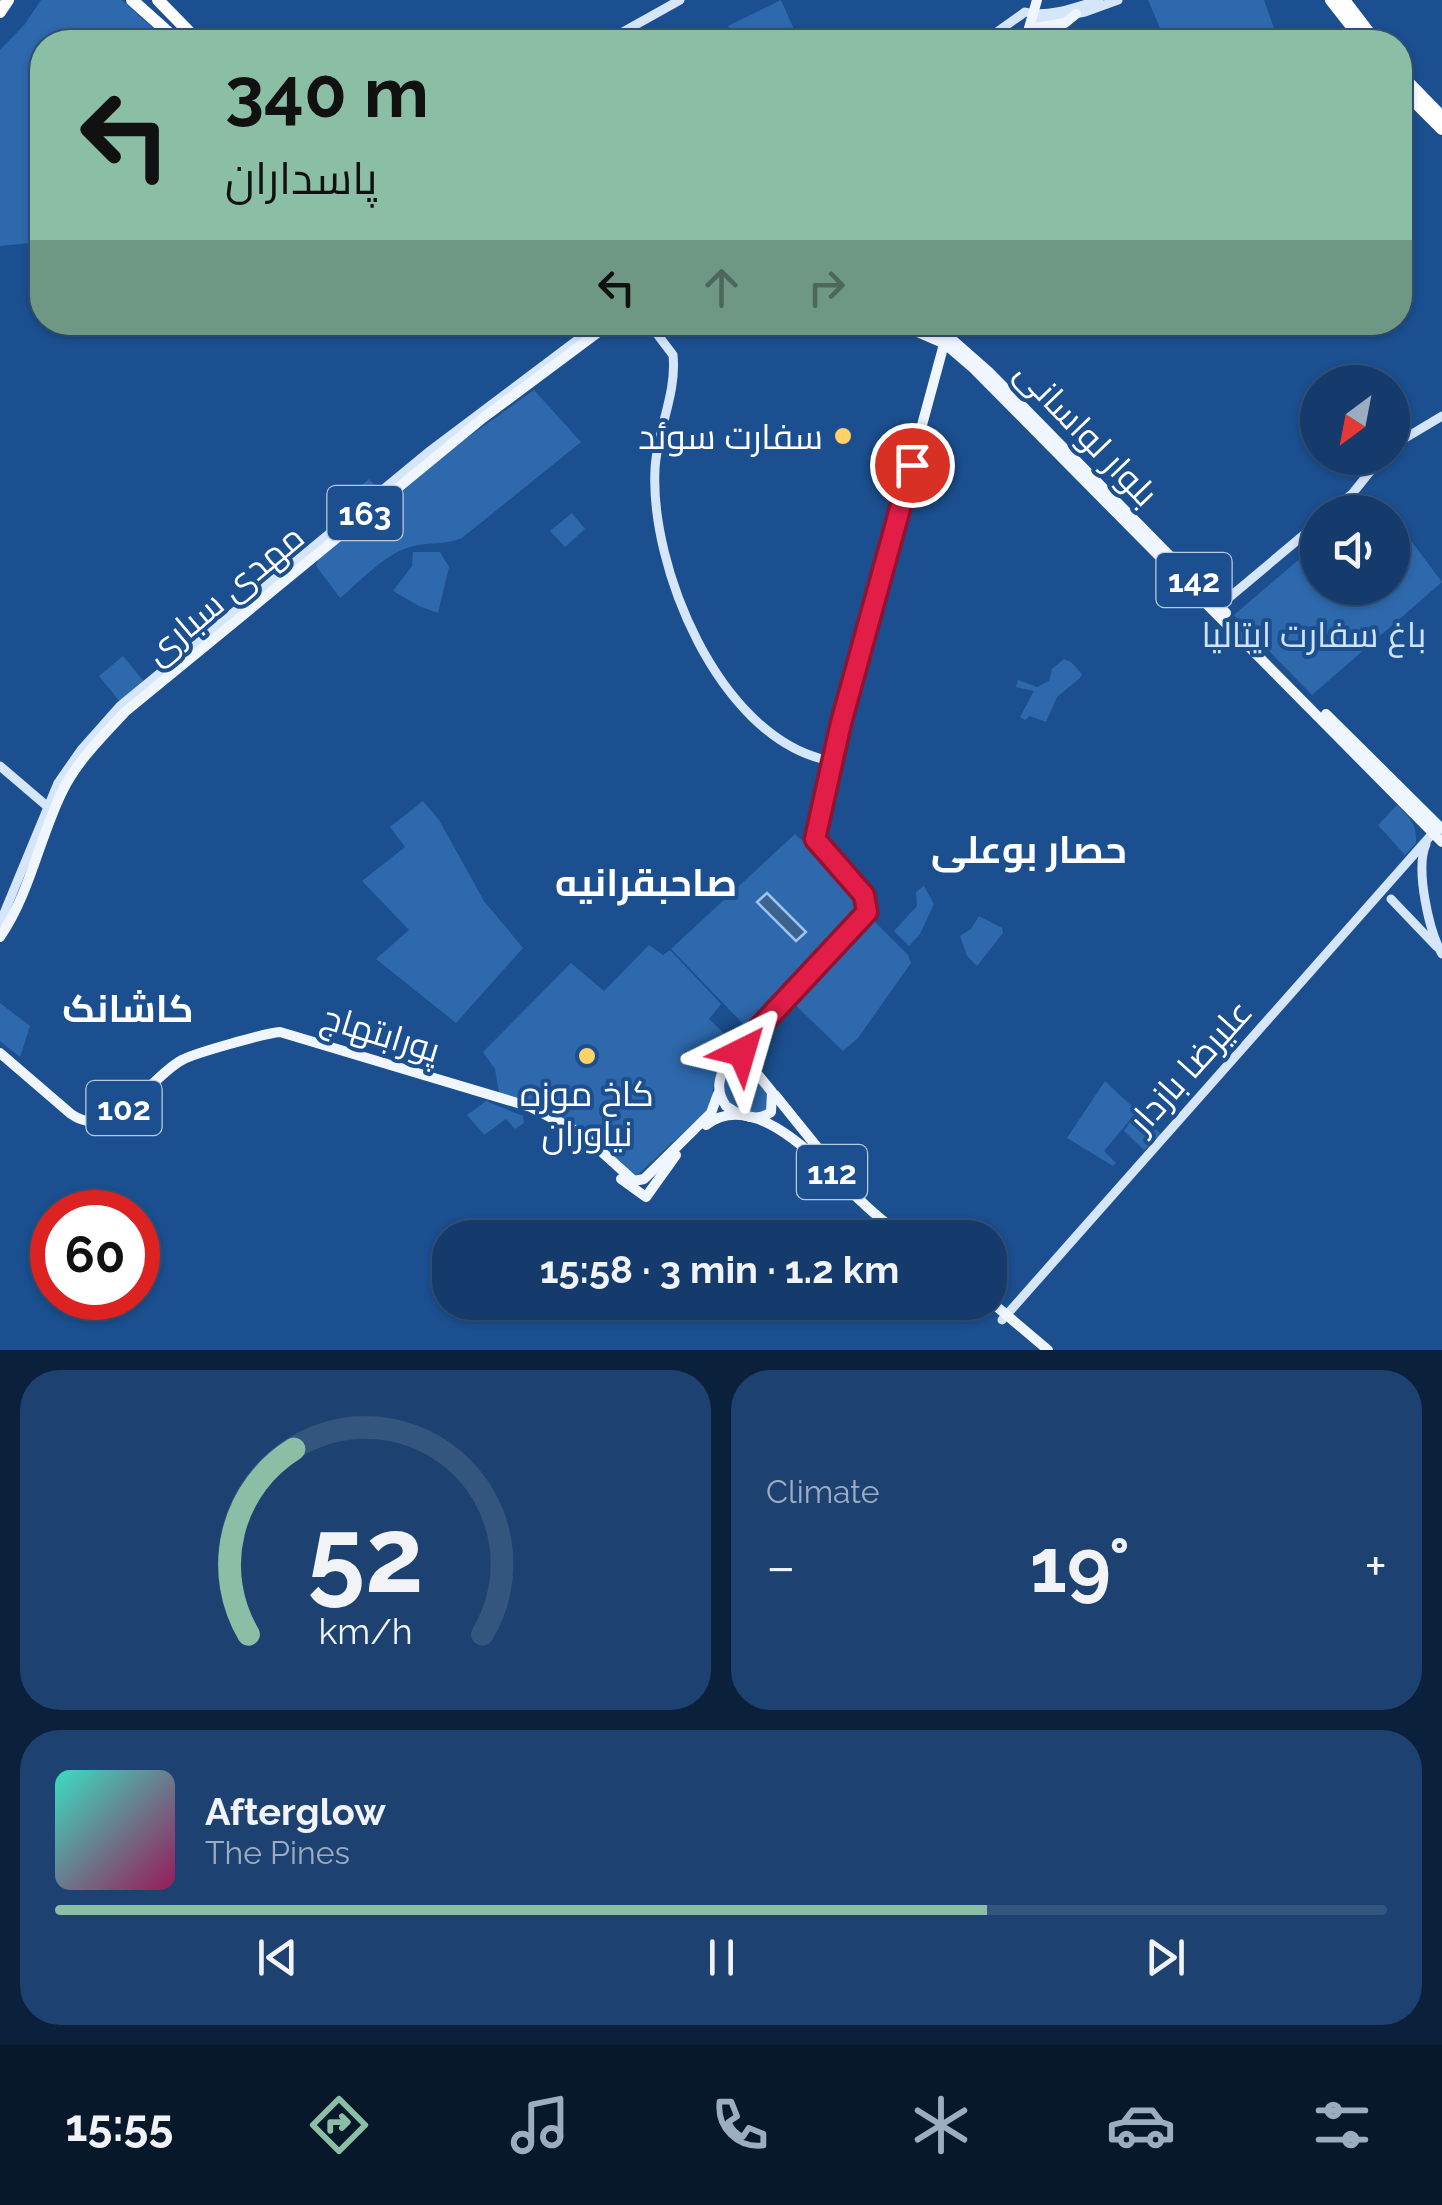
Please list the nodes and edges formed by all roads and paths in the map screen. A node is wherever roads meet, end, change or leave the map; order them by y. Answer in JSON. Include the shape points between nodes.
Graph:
{"nodes":[{"id":1,"x":8,"y":0,"type":"edge"},
{"id":2,"x":132,"y":0,"type":"edge"},
{"id":3,"x":680,"y":0,"type":"edge"},
{"id":4,"x":1038,"y":0,"type":"edge"},
{"id":5,"x":1099,"y":0,"type":"edge"},
{"id":6,"x":1118,"y":0,"type":"edge"},
{"id":7,"x":1333,"y":0,"type":"edge"},
{"id":8,"x":1343,"y":0,"type":"edge"},
{"id":9,"x":155,"y":1,"type":"edge"},
{"id":10,"x":0,"y":12,"type":"edge"},
{"id":11,"x":1076,"y":14,"type":"junction"},
{"id":12,"x":1040,"y":18,"type":"junction"},
{"id":13,"x":166,"y":30,"type":"edge"},
{"id":14,"x":178,"y":30,"type":"edge"},
{"id":15,"x":191,"y":30,"type":"edge"},
{"id":16,"x":626,"y":30,"type":"edge"},
{"id":17,"x":1000,"y":30,"type":"edge"},
{"id":18,"x":1032,"y":30,"type":"edge"},
{"id":19,"x":1356,"y":30,"type":"edge"},
{"id":20,"x":1366,"y":30,"type":"edge"},
{"id":21,"x":1412,"y":87,"type":"edge"},
{"id":22,"x":1412,"y":95,"type":"edge"},
{"id":23,"x":1412,"y":95,"type":"edge"},
{"id":24,"x":1438,"y":118,"type":"edge"},
{"id":25,"x":585,"y":335,"type":"edge"},
{"id":26,"x":595,"y":335,"type":"edge"},
{"id":27,"x":602,"y":335,"type":"edge"},
{"id":28,"x":659,"y":335,"type":"edge"},
{"id":29,"x":932,"y":335,"type":"edge"},
{"id":30,"x":938,"y":335,"type":"edge"},
{"id":31,"x":947,"y":335,"type":"edge"},
{"id":32,"x":958,"y":335,"type":"edge"},
{"id":33,"x":946,"y":340,"type":"junction"},
{"id":34,"x":968,"y":352,"type":"junction"},
{"id":35,"x":973,"y":368,"type":"junction"},
{"id":36,"x":936,"y":374,"type":"junction"},
{"id":37,"x":1442,"y":416,"type":"edge"},
{"id":38,"x":1410,"y":435,"type":"edge"},
{"id":39,"x":1054,"y":444,"type":"junction"},
{"id":40,"x":1367,"y":475,"type":"edge"},
{"id":41,"x":1351,"y":495,"type":"edge"},
{"id":42,"x":1300,"y":538,"type":"edge"},
{"id":43,"x":308,"y":555,"type":"junction"},
{"id":44,"x":1219,"y":606,"type":"junction"},
{"id":45,"x":124,"y":710,"type":"junction"},
{"id":46,"x":836,"y":752,"type":"junction"},
{"id":47,"x":84,"y":754,"type":"junction"},
{"id":48,"x":822,"y":759,"type":"junction"},
{"id":49,"x":0,"y":766,"type":"edge"},
{"id":50,"x":828,"y":773,"type":"joint"},
{"id":51,"x":48,"y":806,"type":"junction"},
{"id":52,"x":1421,"y":815,"type":"junction"},
{"id":53,"x":1440,"y":831,"type":"edge"},
{"id":54,"x":1418,"y":853,"type":"junction"},
{"id":55,"x":1389,"y":881,"type":"junction"},
{"id":56,"x":1424,"y":886,"type":"junction"},
{"id":57,"x":1390,"y":899,"type":"junction"},
{"id":58,"x":1368,"y":908,"type":"junction"},
{"id":59,"x":1402,"y":911,"type":"junction"},
{"id":60,"x":862,"y":920,"type":"junction"},
{"id":61,"x":0,"y":933,"type":"edge"},
{"id":62,"x":1440,"y":951,"type":"edge"},
{"id":63,"x":744,"y":1044,"type":"junction"},
{"id":64,"x":0,"y":1050,"type":"edge"},
{"id":65,"x":722,"y":1074,"type":"junction"},
{"id":66,"x":759,"y":1076,"type":"junction"},
{"id":67,"x":718,"y":1088,"type":"junction"},
{"id":68,"x":772,"y":1092,"type":"junction"},
{"id":69,"x":540,"y":1114,"type":"junction"},
{"id":70,"x":713,"y":1116,"type":"junction"},
{"id":71,"x":752,"y":1118,"type":"junction"},
{"id":72,"x":882,"y":1220,"type":"edge"},
{"id":73,"x":893,"y":1220,"type":"edge"},
{"id":74,"x":1007,"y":1314,"type":"edge"},
{"id":75,"x":1007,"y":1319,"type":"edge"},
{"id":76,"x":1007,"y":1320,"type":"edge"},
{"id":77,"x":1037,"y":1350,"type":"edge"},
{"id":78,"x":1048,"y":1350,"type":"edge"}],
"edges":[{"from":1,"to":10,"type":"highway"},
{"from":2,"to":13,"type":"highway"},
{"from":3,"to":16,"type":"main road"},
{"from":4,"to":12,"type":"main road"},
{"from":4,"to":12,"type":"main road"},
{"from":5,"to":12,"type":"main road"},
{"from":6,"to":11,"type":"main road"},
{"from":7,"to":19,"type":"highway"},
{"from":8,"to":20,"type":"highway"},
{"from":9,"to":14,"type":"highway"},
{"from":9,"to":15,"type":"highway"},
{"from":11,"to":12,"type":"main road"},
{"from":11,"to":12,"type":"main road","via":[[1065,23]]},
{"from":12,"to":17,"type":"main road","via":[[1025,12]]},
{"from":12,"to":18,"type":"main road"},
{"from":21,"to":24,"type":"highway"},
{"from":22,"to":24,"type":"highway"},
{"from":23,"to":24,"type":"highway"},
{"from":25,"to":43,"type":"main road","name":"مهدی سباری","number":"163"},
{"from":26,"to":43,"type":"main road","name":"مهدی سباری","number":"163"},
{"from":27,"to":45,"type":"main road"},
{"from":28,"to":48,"type":"main road","via":[[674,363],[655,469],[656,506],[682,609],[755,720],[793,748]]},
{"from":29,"to":33,"type":"main road"},
{"from":30,"to":33,"type":"main road"},
{"from":31,"to":33,"type":"main road"},
{"from":32,"to":34,"type":"main road"},
{"from":33,"to":34,"type":"main road","name":"بلوار لواسانی","number":"142"},
{"from":33,"to":35,"type":"main road","number":"142"},
{"from":33,"to":36,"type":"main road"},
{"from":34,"to":39,"type":"main road","name":"بلوار لواسانی","number":"142"},
{"from":35,"to":36,"type":"main road","via":[[954,361]]},
{"from":35,"to":39,"type":"main road","number":"142"},
{"from":36,"to":46,"type":"main road"},
{"from":37,"to":38,"type":"main road"},
{"from":39,"to":44,"type":"main road","name":"بلوار لواسانی","number":"142"},
{"from":39,"to":52,"type":"main road","name":"بلوار لواسانی","number":"142"},
{"from":40,"to":41,"type":"main road"},
{"from":42,"to":44,"type":"main road"},
{"from":43,"to":45,"type":"main road","name":"مهدی سباری","number":"163"},
{"from":44,"to":52,"type":"main road","name":"بلوار لواسانی","number":"142"},
{"from":45,"to":47,"type":"main road","name":"مهدی سباری","number":"163"},
{"from":46,"to":48,"type":"main road"},
{"from":46,"to":60,"type":"main road","via":[[815,839],[864,895]]},
{"from":47,"to":51,"type":"main road","via":[[65,772]]},
{"from":47,"to":61,"type":"main road","number":"163","via":[[56,796]]},
{"from":48,"to":50,"type":"main road"},
{"from":49,"to":51,"type":"main road"},
{"from":50,"to":60,"type":"main road","via":[[811,844],[860,894]]},
{"from":51,"to":61,"type":"main road"},
{"from":52,"to":53,"type":"main road","name":"بلوار لواسانی","number":"142"},
{"from":52,"to":54,"type":"main road"},
{"from":53,"to":54,"type":"main road","name":"علیرضا بازدار"},
{"from":54,"to":55,"type":"main road","name":"علیرضا بازدار"},
{"from":54,"to":56,"type":"main road"},
{"from":55,"to":57,"type":"main road"},
{"from":55,"to":58,"type":"main road","name":"علیرضا بازدار"},
{"from":56,"to":59,"type":"main road","via":[[1421,914]]},
{"from":56,"to":62,"type":"main road"},
{"from":57,"to":58,"type":"main road","name":"علیرضا بازدار","via":[[1378,898]]},
{"from":57,"to":59,"type":"main road"},
{"from":58,"to":74,"type":"main road","name":"علیرضا بازدار"},
{"from":59,"to":62,"type":"main road"},
{"from":60,"to":63,"type":"main road"},
{"from":63,"to":65,"type":"main road"},
{"from":63,"to":66,"type":"main road","via":[[743,1054]]},
{"from":64,"to":69,"type":"main road","name":"پورابتهاج","number":"102","via":[[82,1115],[100,1117],[116,1108],[180,1055],[280,1032]]},
{"from":65,"to":66,"type":"main road","via":[[739,1067]]},
{"from":65,"to":67,"type":"main road"},
{"from":66,"to":68,"type":"main road"},
{"from":67,"to":70,"type":"main road"},
{"from":67,"to":71,"type":"main road","via":[[728,1108]]},
{"from":68,"to":71,"type":"main road","via":[[771,1112]]},
{"from":68,"to":73,"type":"main road","number":"112","via":[[846,1179]]},
{"from":69,"to":70,"type":"main road","name":"پورابتهاج","number":"102","via":[[582,1134],[630,1180],[644,1179]]},
{"from":69,"to":70,"type":"main road","name":"پورابتهاج","number":"102","via":[[578,1137],[646,1197]]},
{"from":70,"to":71,"type":"main road"},
{"from":71,"to":72,"type":"main road","number":"112","via":[[816,1155]]},
{"from":75,"to":78,"type":"main road"},
{"from":76,"to":77,"type":"main road"}]}
